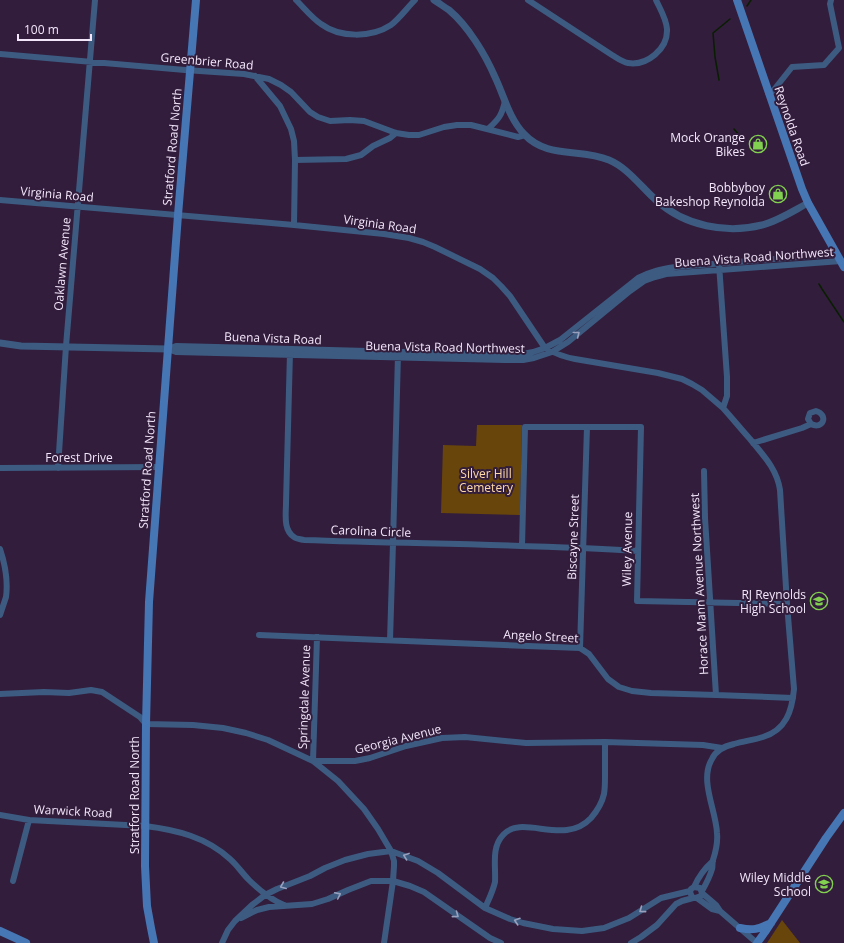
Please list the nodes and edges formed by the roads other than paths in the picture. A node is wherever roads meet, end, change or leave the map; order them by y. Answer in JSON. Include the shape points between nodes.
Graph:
{"nodes":[{"id":1,"x":95,"y":0,"type":"edge"},
{"id":2,"x":196,"y":0,"type":"edge"},
{"id":3,"x":296,"y":0,"type":"edge"},
{"id":4,"x":414,"y":0,"type":"edge"},
{"id":5,"x":434,"y":0,"type":"edge"},
{"id":6,"x":528,"y":0,"type":"edge"},
{"id":7,"x":656,"y":0,"type":"edge"},
{"id":8,"x":737,"y":0,"type":"edge"},
{"id":9,"x":831,"y":0,"type":"edge"},
{"id":10,"x":0,"y":54,"type":"edge"},
{"id":11,"x":90,"y":62,"type":"junction"},
{"id":12,"x":191,"y":71,"type":"junction"},
{"id":13,"x":255,"y":76,"type":"junction"},
{"id":14,"x":768,"y":93,"type":"junction"},
{"id":15,"x":505,"y":101,"type":"junction"},
{"id":16,"x":488,"y":129,"type":"junction"},
{"id":17,"x":396,"y":133,"type":"junction"},
{"id":18,"x":525,"y":135,"type":"junction"},
{"id":19,"x":295,"y":160,"type":"junction"},
{"id":20,"x":0,"y":200,"type":"edge"},
{"id":21,"x":808,"y":203,"type":"junction"},
{"id":22,"x":78,"y":207,"type":"junction"},
{"id":23,"x":178,"y":215,"type":"junction"},
{"id":24,"x":294,"y":225,"type":"junction"},
{"id":25,"x":840,"y":261,"type":"edge"},
{"id":26,"x":719,"y":267,"type":"junction"},
{"id":27,"x":0,"y":343,"type":"edge"},
{"id":28,"x":66,"y":346,"type":"junction"},
{"id":29,"x":545,"y":348,"type":"junction"},
{"id":30,"x":168,"y":349,"type":"junction"},
{"id":31,"x":290,"y":352,"type":"junction"},
{"id":32,"x":552,"y":352,"type":"junction"},
{"id":33,"x":398,"y":355,"type":"junction"},
{"id":34,"x":723,"y":408,"type":"junction"},
{"id":35,"x":810,"y":424,"type":"dead end"},
{"id":36,"x":587,"y":427,"type":"junction"},
{"id":37,"x":753,"y":443,"type":"junction"},
{"id":38,"x":159,"y":467,"type":"junction"},
{"id":39,"x":0,"y":468,"type":"edge"},
{"id":40,"x":58,"y":468,"type":"junction"},
{"id":41,"x":704,"y":471,"type":"dead end"},
{"id":42,"x":393,"y":543,"type":"junction"},
{"id":43,"x":522,"y":546,"type":"junction"},
{"id":44,"x":584,"y":548,"type":"junction"},
{"id":45,"x":0,"y":549,"type":"edge"},
{"id":46,"x":638,"y":551,"type":"junction"},
{"id":47,"x":711,"y":602,"type":"junction"},
{"id":48,"x":787,"y":604,"type":"junction"},
{"id":49,"x":0,"y":615,"type":"edge"},
{"id":50,"x":259,"y":635,"type":"dead end"},
{"id":51,"x":317,"y":637,"type":"junction"},
{"id":52,"x":390,"y":640,"type":"junction"},
{"id":53,"x":580,"y":648,"type":"junction"},
{"id":54,"x":0,"y":694,"type":"edge"},
{"id":55,"x":716,"y":695,"type":"junction"},
{"id":56,"x":793,"y":698,"type":"junction"},
{"id":57,"x":146,"y":724,"type":"junction"},
{"id":58,"x":605,"y":742,"type":"junction"},
{"id":59,"x":722,"y":748,"type":"junction"},
{"id":60,"x":313,"y":761,"type":"junction"},
{"id":61,"x":844,"y":813,"type":"edge"},
{"id":62,"x":0,"y":815,"type":"edge"},
{"id":63,"x":29,"y":820,"type":"junction"},
{"id":64,"x":145,"y":826,"type":"junction"},
{"id":65,"x":391,"y":851,"type":"junction"},
{"id":66,"x":713,"y":861,"type":"junction"},
{"id":67,"x":13,"y":881,"type":"dead end"},
{"id":68,"x":393,"y":881,"type":"junction"},
{"id":69,"x":692,"y":889,"type":"junction"},
{"id":70,"x":702,"y":892,"type":"junction"},
{"id":71,"x":265,"y":895,"type":"junction"},
{"id":72,"x":660,"y":898,"type":"junction"},
{"id":73,"x":695,"y":898,"type":"junction"},
{"id":74,"x":286,"y":906,"type":"junction"},
{"id":75,"x":485,"y":908,"type":"junction"},
{"id":76,"x":669,"y":911,"type":"junction"},
{"id":77,"x":720,"y":911,"type":"junction"},
{"id":78,"x":235,"y":921,"type":"junction"},
{"id":79,"x":771,"y":922,"type":"junction"},
{"id":80,"x":740,"y":928,"type":"junction"},
{"id":81,"x":0,"y":931,"type":"edge"},
{"id":82,"x":26,"y":943,"type":"edge"},
{"id":83,"x":154,"y":943,"type":"edge"},
{"id":84,"x":222,"y":943,"type":"edge"},
{"id":85,"x":384,"y":943,"type":"edge"},
{"id":86,"x":501,"y":943,"type":"edge"},
{"id":87,"x":631,"y":943,"type":"edge"},
{"id":88,"x":757,"y":943,"type":"edge"}],
"edges":[{"from":1,"to":11,"type":"street","name":"Oaklawn Avenue"},
{"from":2,"to":12,"type":"main road","name":"Stratford Road North"},
{"from":3,"to":4,"type":"street","via":[[321,24],[335,31],[364,35],[391,25]]},
{"from":5,"to":15,"type":"street","via":[[460,22],[482,50]]},
{"from":6,"to":7,"type":"street","via":[[616,58],[636,63],[656,54],[666,39],[666,22]]},
{"from":8,"to":14,"type":"main road","name":"Reynolda Road"},
{"from":9,"to":14,"type":"street","via":[[838,48],[824,65],[792,67],[773,91]]},
{"from":10,"to":11,"type":"street","name":"Greenbrier Road"},
{"from":11,"to":12,"type":"street","name":"Greenbrier Road"},
{"from":11,"to":22,"type":"street","name":"Oaklawn Avenue"},
{"from":12,"to":13,"type":"street","name":"Greenbrier Road"},
{"from":12,"to":23,"type":"main road","name":"Stratford Road North"},
{"from":13,"to":17,"type":"street","name":"Greenbrier Road","via":[[281,85],[318,117],[330,121],[364,121]]},
{"from":13,"to":19,"type":"street","via":[[286,117],[294,141]]},
{"from":14,"to":21,"type":"main road","name":"Reynolda Road"},
{"from":15,"to":16,"type":"street","via":[[503,113]]},
{"from":15,"to":18,"type":"street","via":[[516,124]]},
{"from":16,"to":17,"type":"street","name":"Greenbrier Road","via":[[457,125],[418,135]]},
{"from":16,"to":18,"type":"street","name":"Greenbrier Road","via":[[518,137]]},
{"from":17,"to":19,"type":"street","via":[[354,157]]},
{"from":18,"to":21,"type":"street","via":[[549,149],[588,154],[610,160],[622,167],[662,206],[682,218],[702,225],[727,229],[762,225]]},
{"from":19,"to":24,"type":"street"},
{"from":20,"to":22,"type":"street","name":"Virginia Road"},
{"from":21,"to":25,"type":"main road","name":"Reynolda Road"},
{"from":22,"to":23,"type":"street","name":"Virginia Road"},
{"from":22,"to":28,"type":"street","name":"Oaklawn Avenue"},
{"from":23,"to":24,"type":"street","name":"Virginia Road"},
{"from":23,"to":30,"type":"main road","name":"Stratford Road North"},
{"from":24,"to":29,"type":"street","name":"Virginia Road","via":[[400,236],[423,242],[480,269],[510,296]]},
{"from":25,"to":26,"type":"street","name":"Buena Vista Road Northwest"},
{"from":26,"to":29,"type":"street","name":"Buena Vista Road Northwest","via":[[669,268],[650,272],[638,278],[560,340]]},
{"from":32,"to":26,"type":"street","name":"Buena Vista Road Northwest","one_way":true,"via":[[644,281],[666,274]]},
{"from":26,"to":34,"type":"street","via":[[727,377],[727,396]]},
{"from":27,"to":28,"type":"street","name":"Buena Vista Road"},
{"from":28,"to":30,"type":"street","name":"Buena Vista Road"},
{"from":28,"to":40,"type":"street","name":"Oaklawn Avenue"},
{"from":29,"to":32,"type":"street","name":"Virginia Road"},
{"from":29,"to":33,"type":"street","name":"Buena Vista Road","via":[[518,354]]},
{"from":30,"to":31,"type":"street","name":"Buena Vista Road","via":[[176,346]]},
{"from":30,"to":38,"type":"main road","name":"Stratford Road North"},
{"from":31,"to":33,"type":"street","name":"Buena Vista Road"},
{"from":31,"to":42,"type":"street","name":"Carolina Circle","via":[[286,503],[286,523],[289,532],[295,538],[304,540]]},
{"from":32,"to":33,"type":"street","name":"Buena Vista Road Northwest","via":[[516,360]]},
{"from":32,"to":34,"type":"street","name":"Virginia Road","via":[[575,359],[682,379],[702,390]]},
{"from":33,"to":42,"type":"street"},
{"from":34,"to":37,"type":"street","name":"Virginia Road"},
{"from":35,"to":37,"type":"street"},
{"from":36,"to":43,"type":"street","via":[[525,427]]},
{"from":36,"to":44,"type":"street","name":"Biscayne Street"},
{"from":36,"to":46,"type":"street","name":"Wiley Avenue","via":[[641,427]]},
{"from":37,"to":48,"type":"street","name":"Virginia Road","via":[[774,472],[780,490]]},
{"from":38,"to":40,"type":"street","name":"Forest Drive"},
{"from":38,"to":57,"type":"main road","name":"Stratford Road North","via":[[149,603]]},
{"from":39,"to":40,"type":"street","name":"Forest Drive"},
{"from":41,"to":47,"type":"street","name":"Horace Mann Avenue Northwest"},
{"from":42,"to":43,"type":"street","name":"Carolina Circle"},
{"from":42,"to":52,"type":"street"},
{"from":43,"to":44,"type":"street","name":"Carolina Circle"},
{"from":44,"to":46,"type":"street","name":"Carolina Circle"},
{"from":44,"to":53,"type":"street","name":"Biscayne Street"},
{"from":45,"to":49,"type":"street","via":[[6,589]]},
{"from":46,"to":47,"type":"street","name":"Wiley Avenue","via":[[637,601]]},
{"from":47,"to":48,"type":"street","name":"Wiley Avenue"},
{"from":47,"to":55,"type":"street","name":"Horace Mann Avenue Northwest"},
{"from":48,"to":56,"type":"street","name":"Virginia Road"},
{"from":50,"to":51,"type":"street"},
{"from":51,"to":52,"type":"street","name":"Springdale Avenue"},
{"from":51,"to":60,"type":"street","name":"Springdale Avenue"},
{"from":52,"to":53,"type":"street","name":"Angelo Street"},
{"from":53,"to":55,"type":"street","name":"Angelo Street","via":[[589,654],[608,679],[619,687],[652,693]]},
{"from":54,"to":57,"type":"street","via":[[97,690],[140,717]]},
{"from":55,"to":56,"type":"street","name":"Angelo Street"},
{"from":56,"to":59,"type":"street","name":"Virginia Road","via":[[788,717],[776,731]]},
{"from":57,"to":60,"type":"street","name":"Georgia Avenue","via":[[223,728],[246,733],[268,740]]},
{"from":57,"to":64,"type":"main road","name":"Stratford Road North"},
{"from":58,"to":59,"type":"street","name":"Georgia Avenue"},
{"from":58,"to":60,"type":"street","name":"Georgia Avenue","via":[[526,743],[465,737],[442,738],[355,761]]},
{"from":58,"to":75,"type":"street","via":[[605,793],[596,813],[586,823],[565,830],[521,826],[503,834],[497,846],[492,893]]},
{"from":59,"to":66,"type":"street","via":[[711,760],[707,774],[717,834]]},
{"from":60,"to":65,"type":"street","name":"Springdale Avenue","via":[[338,781],[364,809]]},
{"from":61,"to":79,"type":"main road"},
{"from":62,"to":63,"type":"street","name":"Warwick Road"},
{"from":63,"to":64,"type":"street","name":"Warwick Road"},
{"from":63,"to":67,"type":"street"},
{"from":64,"to":71,"type":"street","name":"Warwick Road","via":[[164,828],[208,842],[231,860]]},
{"from":64,"to":83,"type":"main road","name":"Stratford Road North","via":[[146,898]]},
{"from":65,"to":68,"type":"street","name":"Springdale Avenue","via":[[394,861]]},
{"from":65,"to":71,"type":"street","one_way":true,"via":[[345,860]]},
{"from":75,"to":65,"type":"street","one_way":true,"via":[[438,873],[418,861]]},
{"from":66,"to":69,"type":"street"},
{"from":66,"to":70,"type":"street","via":[[713,867]]},
{"from":74,"to":68,"type":"street","one_way":true,"via":[[328,900],[371,882]]},
{"from":68,"to":85,"type":"street","name":"Springdale Avenue"},
{"from":68,"to":86,"type":"street","one_way":true,"via":[[424,892]]},
{"from":69,"to":70,"type":"street","via":[[700,888]]},
{"from":69,"to":72,"type":"street"},
{"from":69,"to":73,"type":"street","via":[[691,896]]},
{"from":70,"to":73,"type":"street"},
{"from":70,"to":77,"type":"street"},
{"from":71,"to":74,"type":"street","name":"Warwick Road"},
{"from":71,"to":78,"type":"street"},
{"from":72,"to":75,"type":"street","one_way":true,"via":[[636,914],[614,924],[582,931],[540,927],[510,919]]},
{"from":72,"to":76,"type":"street","via":[[670,904]]},
{"from":73,"to":76,"type":"street","via":[[682,900]]},
{"from":73,"to":77,"type":"street"},
{"from":74,"to":78,"type":"street","via":[[269,906]]},
{"from":76,"to":87,"type":"street","via":[[657,925]]},
{"from":77,"to":80,"type":"street"},
{"from":78,"to":84,"type":"street"},
{"from":79,"to":80,"type":"main road","via":[[756,930]]},
{"from":79,"to":88,"type":"main road"},
{"from":80,"to":88,"type":"street"},
{"from":81,"to":82,"type":"main road"}]}
